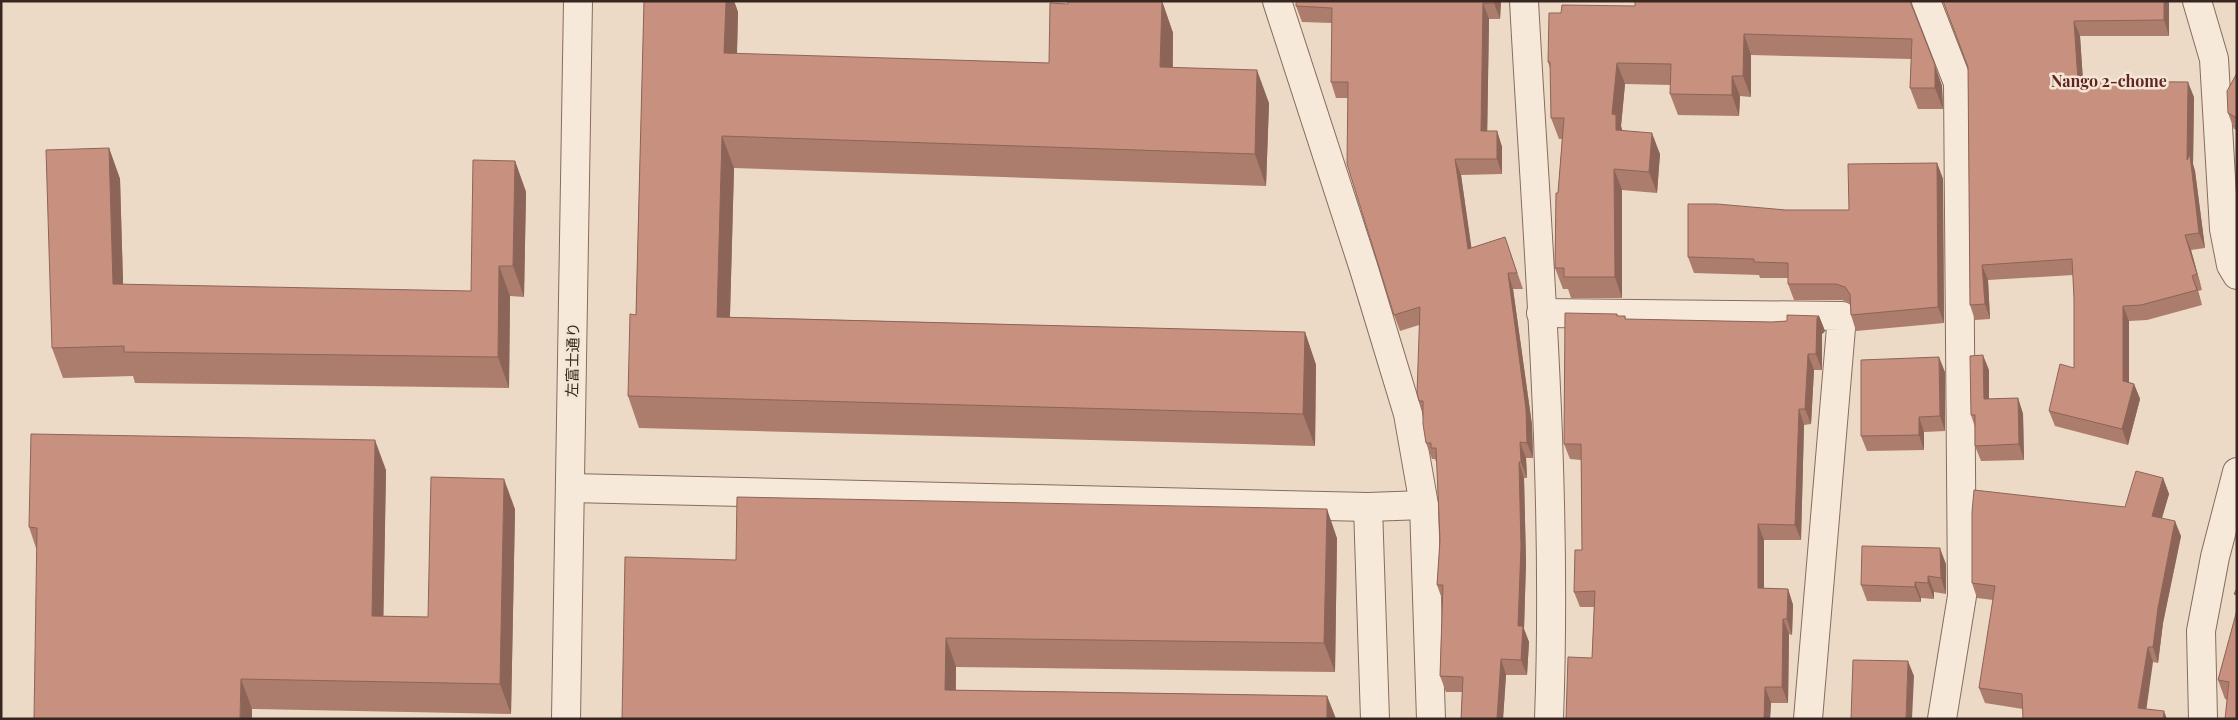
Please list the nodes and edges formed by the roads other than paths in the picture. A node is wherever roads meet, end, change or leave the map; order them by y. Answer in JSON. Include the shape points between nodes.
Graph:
{"nodes":[{"id":1,"x":578,"y":1,"type":"edge"},
{"id":2,"x":1277,"y":1,"type":"edge"},
{"id":3,"x":1524,"y":1,"type":"edge"},
{"id":4,"x":1926,"y":1,"type":"edge"},
{"id":5,"x":2197,"y":1,"type":"edge"},
{"id":6,"x":2237,"y":275,"type":"edge"},
{"id":7,"x":1541,"y":313,"type":"junction"},
{"id":8,"x":2237,"y":472,"type":"edge"},
{"id":9,"x":570,"y":488,"type":"junction"},
{"id":10,"x":1424,"y":505,"type":"junction"},
{"id":11,"x":1368,"y":507,"type":"junction"},
{"id":12,"x":566,"y":719,"type":"edge"},
{"id":13,"x":1375,"y":719,"type":"edge"},
{"id":14,"x":1431,"y":719,"type":"edge"},
{"id":15,"x":1549,"y":719,"type":"edge"},
{"id":16,"x":1808,"y":719,"type":"edge"},
{"id":17,"x":1942,"y":719,"type":"edge"},
{"id":18,"x":2203,"y":719,"type":"edge"}],
"edges":[{"from":1,"to":9,"type":"street","name":"左富士通り"},
{"from":2,"to":10,"type":"street","via":[[1408,414]]},
{"from":3,"to":7,"type":"street"},
{"from":4,"to":17,"type":"street","via":[[1958,82],[1962,596]]},
{"from":5,"to":6,"type":"street","via":[[2214,59],[2224,229],[2231,265]]},
{"from":7,"to":15,"type":"street","via":[[1551,523]]},
{"from":7,"to":16,"type":"street","via":[[1842,316]]},
{"from":8,"to":18,"type":"street","via":[[2215,557],[2201,631]]},
{"from":9,"to":11,"type":"street"},
{"from":9,"to":12,"type":"street","name":"左富士通り"},
{"from":10,"to":11,"type":"street"},
{"from":10,"to":14,"type":"street"},
{"from":11,"to":13,"type":"street"}]}
